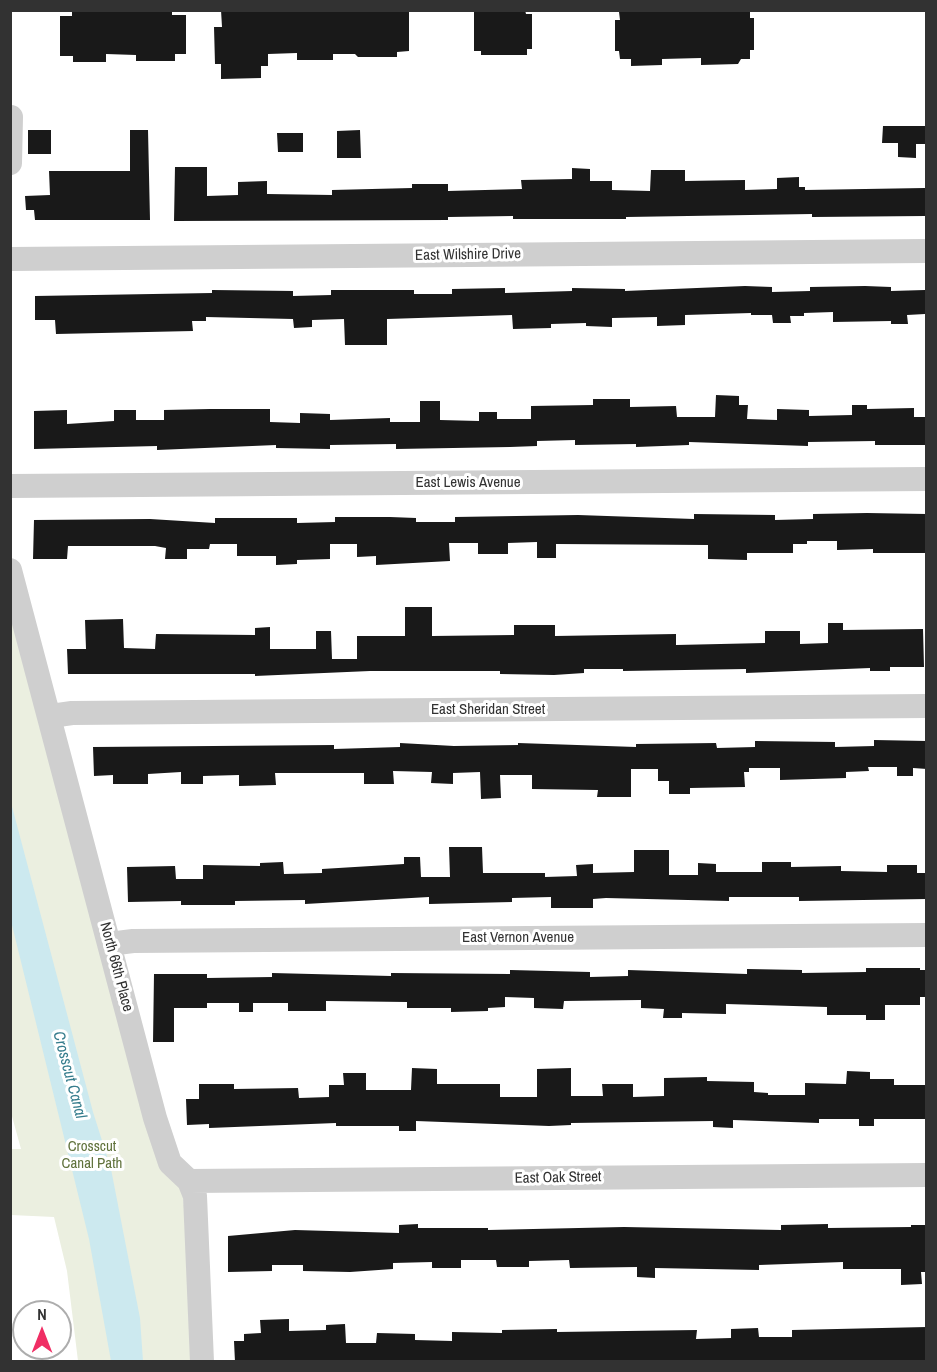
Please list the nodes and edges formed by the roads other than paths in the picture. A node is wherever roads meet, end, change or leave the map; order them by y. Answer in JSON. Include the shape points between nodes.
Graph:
{"nodes":[{"id":1,"x":11,"y":117,"type":"edge"},
{"id":2,"x":10,"y":163,"type":"edge"},
{"id":3,"x":927,"y":251,"type":"edge"},
{"id":4,"x":10,"y":259,"type":"edge"},
{"id":5,"x":927,"y":479,"type":"edge"},
{"id":6,"x":10,"y":486,"type":"edge"},
{"id":7,"x":10,"y":570,"type":"edge"},
{"id":8,"x":927,"y":706,"type":"edge"},
{"id":9,"x":51,"y":716,"type":"junction"},
{"id":10,"x":927,"y":935,"type":"edge"},
{"id":11,"x":109,"y":944,"type":"junction"},
{"id":12,"x":927,"y":1175,"type":"edge"},
{"id":13,"x":189,"y":1182,"type":"junction"},
{"id":14,"x":202,"y":1362,"type":"edge"}],
"edges":[{"from":1,"to":2,"type":"street"},
{"from":3,"to":4,"type":"street","name":"East Wilshire Drive"},
{"from":5,"to":6,"type":"street","name":"East Lewis Avenue"},
{"from":7,"to":9,"type":"street","name":"North 66th Place"},
{"from":8,"to":9,"type":"street","name":"East Sheridan Street"},
{"from":9,"to":11,"type":"street","name":"North 66th Place"},
{"from":10,"to":11,"type":"street","name":"East Vernon Avenue","via":[[133,940]]},
{"from":11,"to":13,"type":"street","name":"North 66th Place","via":[[163,1144],[170,1164]]},
{"from":12,"to":13,"type":"street","name":"East Oak Street"},
{"from":13,"to":14,"type":"street","name":"North 66th Place","via":[[197,1208]]}]}
